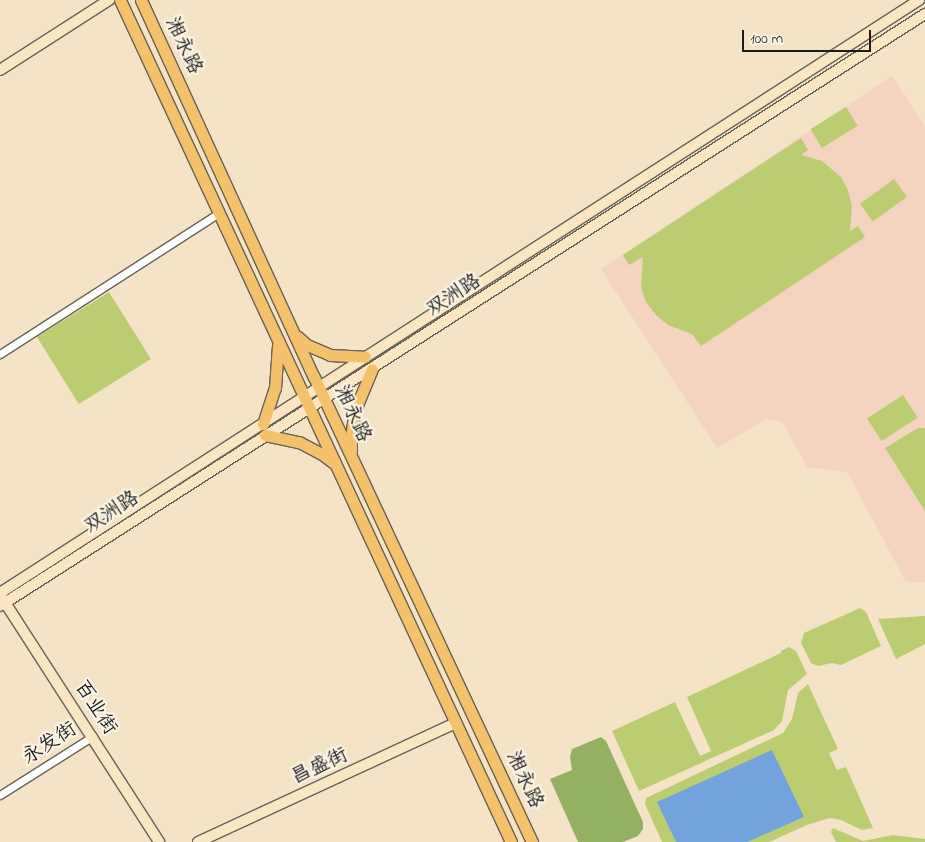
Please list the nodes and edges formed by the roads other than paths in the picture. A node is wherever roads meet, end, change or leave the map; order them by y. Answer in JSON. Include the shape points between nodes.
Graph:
{"nodes":[{"id":1,"x":109,"y":0,"type":"edge"},
{"id":2,"x":120,"y":0,"type":"edge"},
{"id":3,"x":141,"y":0,"type":"edge"},
{"id":4,"x":920,"y":0,"type":"edge"},
{"id":5,"x":925,"y":14,"type":"edge"},
{"id":6,"x":0,"y":70,"type":"edge"},
{"id":7,"x":219,"y":213,"type":"junction"},
{"id":8,"x":285,"y":313,"type":"junction"},
{"id":9,"x":269,"y":320,"type":"junction"},
{"id":10,"x":407,"y":330,"type":"junction"},
{"id":11,"x":294,"y":334,"type":"junction"},
{"id":12,"x":278,"y":340,"type":"junction"},
{"id":13,"x":414,"y":342,"type":"junction"},
{"id":14,"x":0,"y":354,"type":"edge"},
{"id":15,"x":365,"y":357,"type":"junction"},
{"id":16,"x":372,"y":369,"type":"junction"},
{"id":17,"x":319,"y":388,"type":"junction"},
{"id":18,"x":305,"y":397,"type":"junction"},
{"id":19,"x":324,"y":400,"type":"junction"},
{"id":20,"x":310,"y":408,"type":"junction"},
{"id":21,"x":264,"y":429,"type":"junction"},
{"id":22,"x":351,"y":456,"type":"junction"},
{"id":23,"x":337,"y":466,"type":"junction"},
{"id":24,"x":378,"y":513,"type":"junction"},
{"id":25,"x":362,"y":521,"type":"junction"},
{"id":26,"x":1,"y":599,"type":"edge"},
{"id":27,"x":456,"y":723,"type":"junction"},
{"id":28,"x":93,"y":736,"type":"junction"},
{"id":29,"x":0,"y":796,"type":"edge"},
{"id":30,"x":159,"y":842,"type":"edge"},
{"id":31,"x":198,"y":842,"type":"edge"},
{"id":32,"x":511,"y":842,"type":"edge"},
{"id":33,"x":532,"y":842,"type":"edge"}],
"edges":[{"from":1,"to":6,"type":"main road"},
{"from":2,"to":7,"type":"main road","name":"湘永路"},
{"from":3,"to":8,"type":"main road","name":"湘永路"},
{"from":4,"to":10,"type":"main road","name":"双洲路"},
{"from":5,"to":13,"type":"main road","name":"双洲路"},
{"from":7,"to":9,"type":"main road","name":"湘永路"},
{"from":7,"to":14,"type":"street"},
{"from":8,"to":9,"type":"main road"},
{"from":8,"to":11,"type":"main road","name":"湘永路"},
{"from":9,"to":12,"type":"main road","name":"湘永路"},
{"from":10,"to":13,"type":"main road"},
{"from":10,"to":15,"type":"main road","name":"双洲路"},
{"from":11,"to":15,"type":"main road","via":[[325,353]]},
{"from":11,"to":17,"type":"main road","name":"湘永路"},
{"from":12,"to":18,"type":"main road","name":"湘永路"},
{"from":12,"to":21,"type":"main road","via":[[277,376]]},
{"from":13,"to":16,"type":"main road","name":"双洲路"},
{"from":15,"to":17,"type":"main road","name":"双洲路"},
{"from":16,"to":19,"type":"main road","name":"双洲路"},
{"from":16,"to":22,"type":"main road","via":[[354,410]]},
{"from":17,"to":18,"type":"main road","name":"双洲路"},
{"from":17,"to":19,"type":"main road","name":"湘永路"},
{"from":18,"to":20,"type":"main road","name":"湘永路"},
{"from":18,"to":21,"type":"main road","name":"双洲路"},
{"from":19,"to":20,"type":"main road","name":"双洲路"},
{"from":19,"to":22,"type":"main road","name":"湘永路"},
{"from":20,"to":21,"type":"main road","name":"双洲路"},
{"from":20,"to":23,"type":"main road","name":"湘永路"},
{"from":21,"to":23,"type":"main road","via":[[308,446]]},
{"from":21,"to":26,"type":"main road","name":"双洲路"},
{"from":22,"to":24,"type":"main road","name":"湘永路"},
{"from":23,"to":25,"type":"main road","name":"湘永路"},
{"from":24,"to":25,"type":"main road"},
{"from":24,"to":33,"type":"main road","name":"湘永路"},
{"from":25,"to":27,"type":"main road","name":"湘永路"},
{"from":26,"to":28,"type":"main road","name":"百业街"},
{"from":27,"to":31,"type":"main road","name":"昌盛街"},
{"from":27,"to":32,"type":"main road","name":"湘永路"},
{"from":28,"to":29,"type":"street","name":"永发街"},
{"from":28,"to":30,"type":"main road","name":"百业街"}]}
